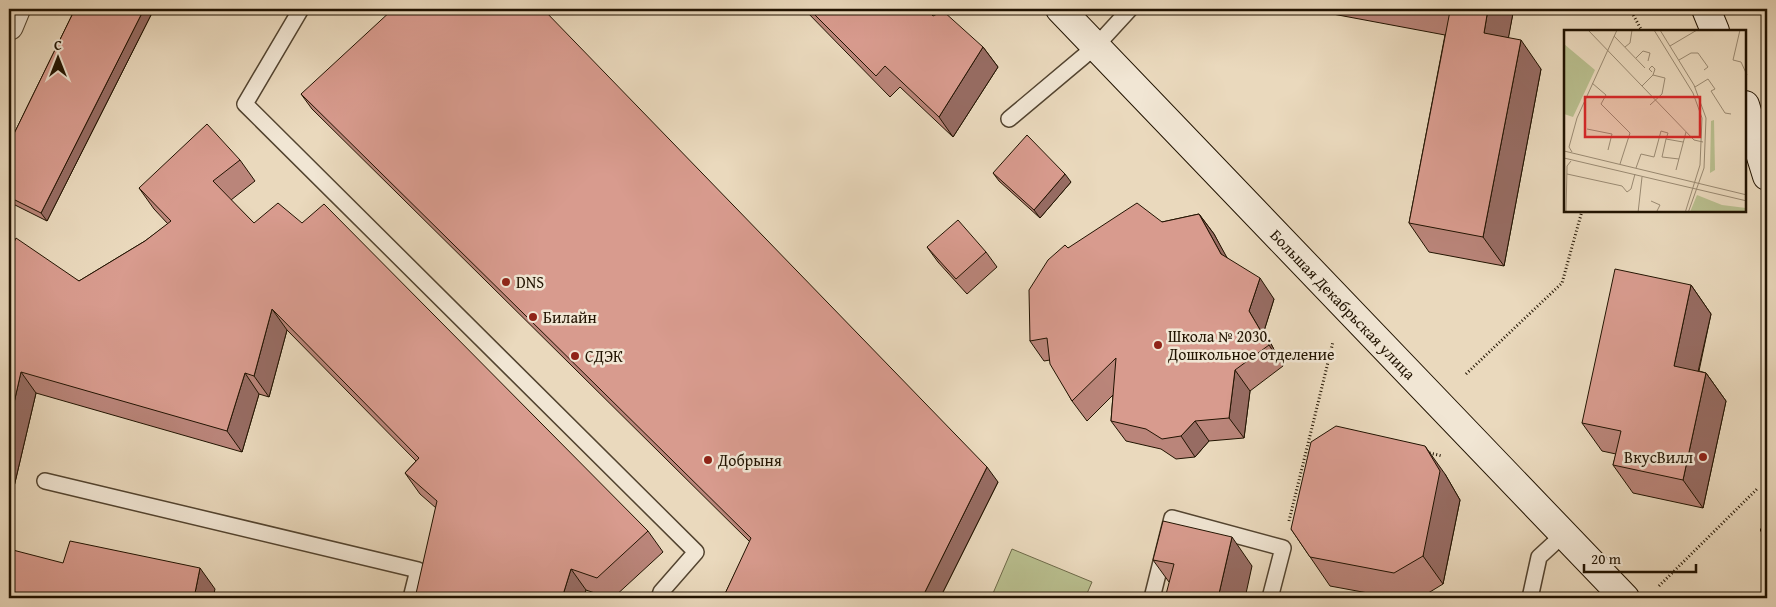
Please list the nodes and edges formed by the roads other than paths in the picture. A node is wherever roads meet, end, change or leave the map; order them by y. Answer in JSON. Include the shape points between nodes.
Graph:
{"nodes":[{"id":1,"x":16,"y":9,"type":"edge"},
{"id":2,"x":301,"y":9,"type":"edge"},
{"id":3,"x":1060,"y":9,"type":"edge"},
{"id":4,"x":1130,"y":9,"type":"edge"},
{"id":5,"x":1706,"y":9,"type":"edge"},
{"id":6,"x":9,"y":26,"type":"edge"},
{"id":7,"x":1715,"y":30,"type":"edge"},
{"id":8,"x":1096,"y":46,"type":"junction"},
{"id":9,"x":1746,"y":108,"type":"edge"},
{"id":10,"x":1009,"y":119,"type":"dead end"},
{"id":11,"x":1767,"y":176,"type":"edge"},
{"id":12,"x":45,"y":481,"type":"dead end"},
{"id":13,"x":1564,"y":534,"type":"junction"},
{"id":14,"x":411,"y":598,"type":"edge"},
{"id":15,"x":659,"y":598,"type":"edge"},
{"id":16,"x":1152,"y":598,"type":"edge"},
{"id":17,"x":1270,"y":598,"type":"edge"},
{"id":18,"x":1530,"y":598,"type":"edge"},
{"id":19,"x":1625,"y":598,"type":"edge"}],
"edges":[{"from":1,"to":6,"type":"street"},
{"from":2,"to":15,"type":"lane","via":[[245,104],[696,552]]},
{"from":3,"to":8,"type":"street","name":"Большая Декабрьская улица"},
{"from":4,"to":8,"type":"lane"},
{"from":5,"to":7,"type":"street"},
{"from":8,"to":10,"type":"lane"},
{"from":8,"to":13,"type":"street","name":"Большая Декабрьская улица"},
{"from":9,"to":11,"type":"street"},
{"from":12,"to":14,"type":"lane","via":[[418,570]]},
{"from":13,"to":18,"type":"lane","via":[[1539,557]]},
{"from":13,"to":19,"type":"street","name":"Большая Декабрьская улица"},
{"from":16,"to":17,"type":"lane","via":[[1172,518],[1283,548]]}]}
